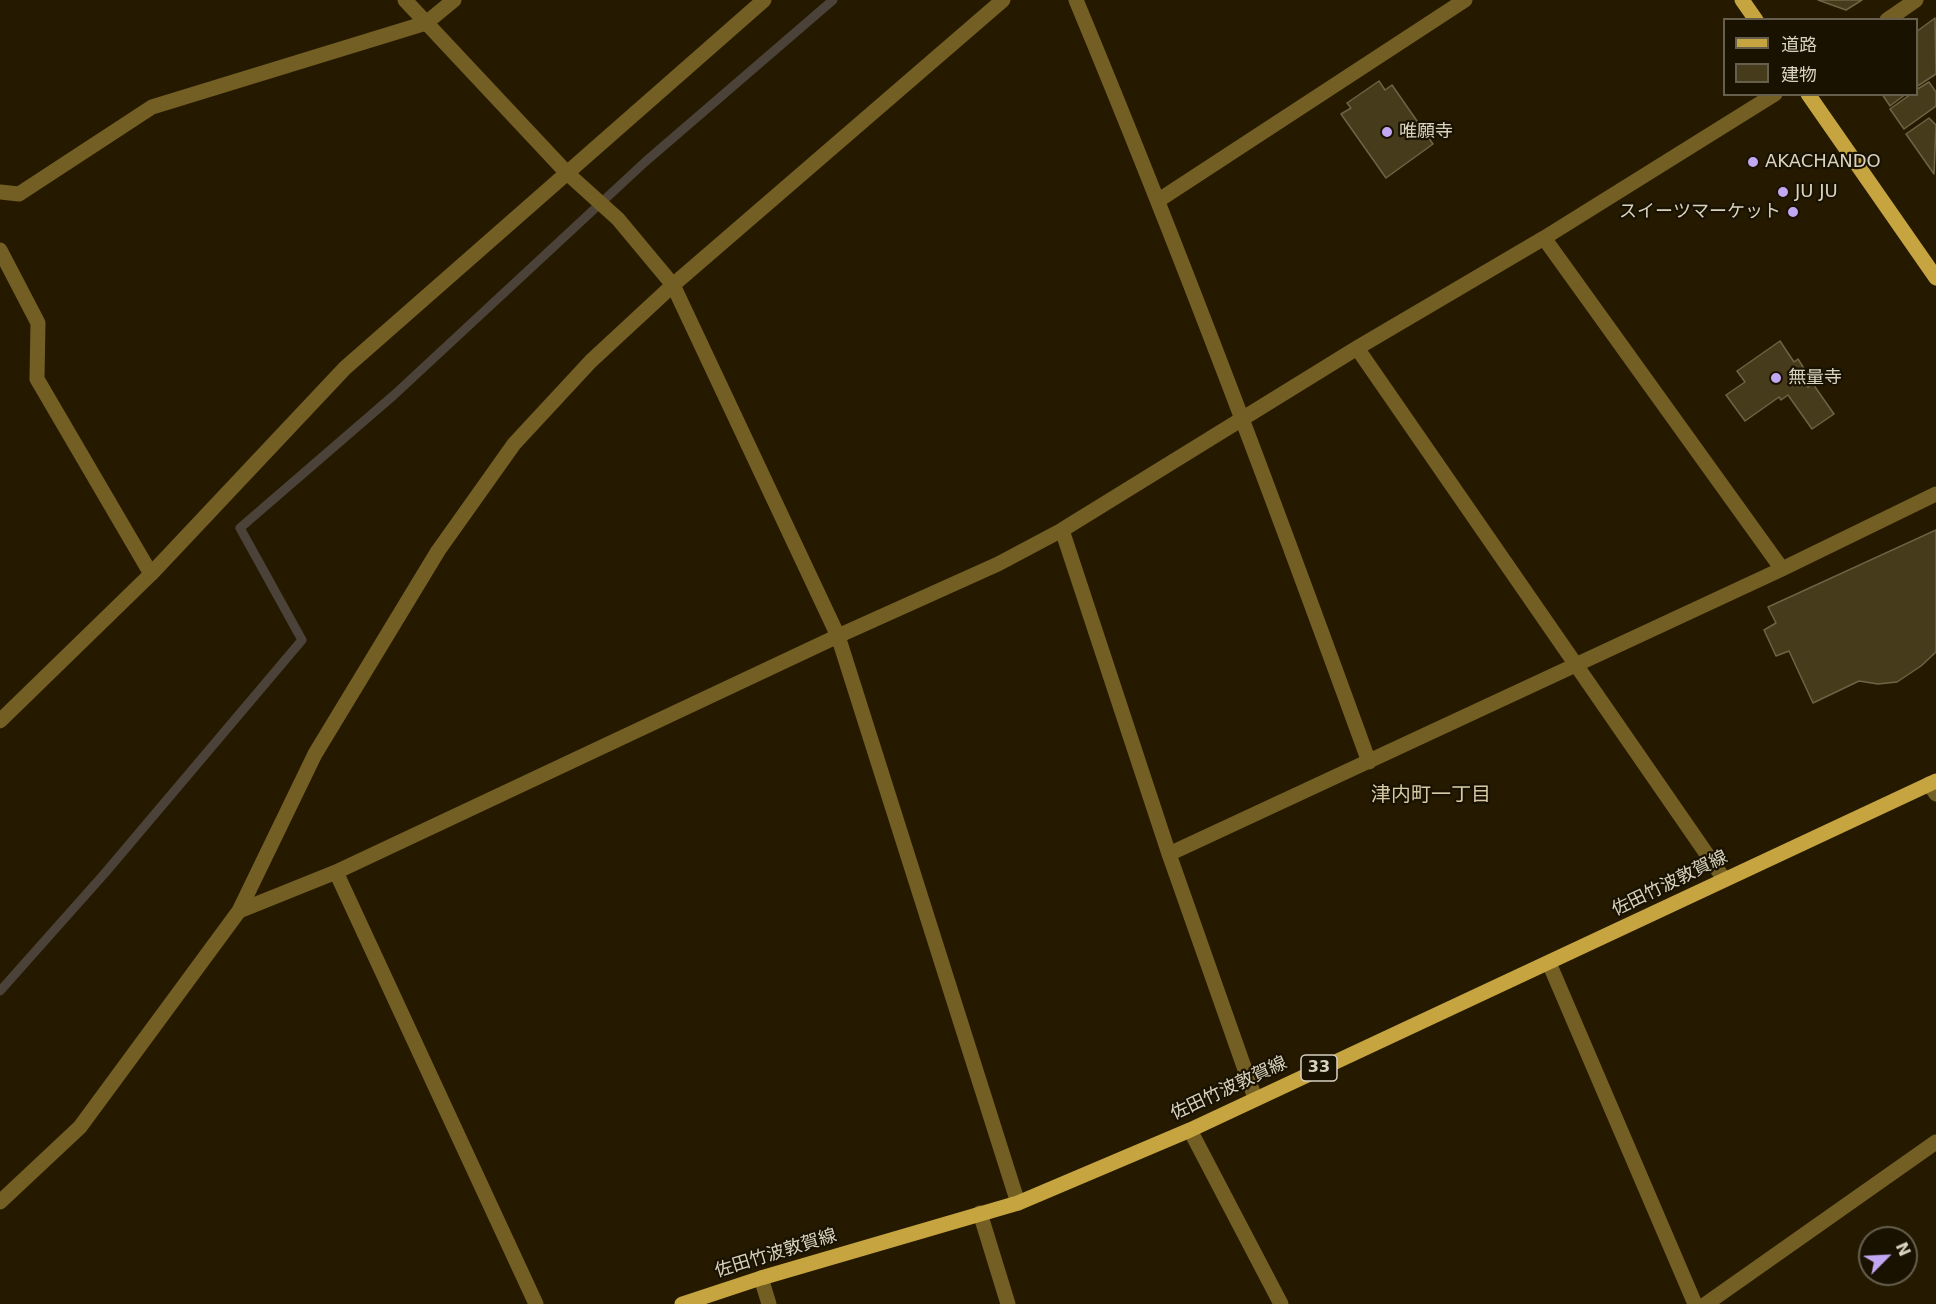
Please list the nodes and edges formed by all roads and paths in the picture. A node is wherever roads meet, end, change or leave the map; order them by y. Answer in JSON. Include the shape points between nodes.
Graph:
{"nodes":[{"id":1,"x":405,"y":0,"type":"edge"},
{"id":2,"x":454,"y":0,"type":"edge"},
{"id":3,"x":764,"y":0,"type":"edge"},
{"id":4,"x":1003,"y":0,"type":"edge"},
{"id":5,"x":1076,"y":0,"type":"edge"},
{"id":6,"x":1465,"y":0,"type":"edge"},
{"id":7,"x":1742,"y":0,"type":"edge"},
{"id":8,"x":1916,"y":0,"type":"edge"},
{"id":9,"x":1754,"y":18,"type":"edge"},
{"id":10,"x":1890,"y":18,"type":"edge"},
{"id":11,"x":426,"y":23,"type":"junction"},
{"id":12,"x":1771,"y":96,"type":"edge"},
{"id":13,"x":1809,"y":96,"type":"edge"},
{"id":14,"x":567,"y":173,"type":"junction"},
{"id":15,"x":0,"y":192,"type":"edge"},
{"id":16,"x":1159,"y":200,"type":"junction"},
{"id":17,"x":1544,"y":238,"type":"junction"},
{"id":18,"x":0,"y":250,"type":"edge"},
{"id":19,"x":1936,"y":278,"type":"edge"},
{"id":20,"x":673,"y":285,"type":"junction"},
{"id":21,"x":1357,"y":348,"type":"junction"},
{"id":22,"x":1244,"y":418,"type":"junction"},
{"id":23,"x":1936,"y":494,"type":"edge"},
{"id":24,"x":1062,"y":530,"type":"junction"},
{"id":25,"x":1782,"y":569,"type":"junction"},
{"id":26,"x":151,"y":574,"type":"junction"},
{"id":27,"x":838,"y":636,"type":"junction"},
{"id":28,"x":1574,"y":666,"type":"junction"},
{"id":29,"x":0,"y":721,"type":"edge"},
{"id":30,"x":1369,"y":762,"type":"junction"},
{"id":31,"x":1934,"y":786,"type":"edge"},
{"id":32,"x":1169,"y":854,"type":"junction"},
{"id":33,"x":336,"y":872,"type":"junction"},
{"id":34,"x":1724,"y":879,"type":"junction"},
{"id":35,"x":239,"y":911,"type":"junction"},
{"id":36,"x":1549,"y":963,"type":"junction"},
{"id":37,"x":1255,"y":1098,"type":"junction"},
{"id":38,"x":1190,"y":1130,"type":"junction"},
{"id":39,"x":1936,"y":1142,"type":"edge"},
{"id":40,"x":0,"y":1202,"type":"edge"},
{"id":41,"x":1018,"y":1203,"type":"junction"},
{"id":42,"x":980,"y":1213,"type":"junction"},
{"id":43,"x":761,"y":1278,"type":"junction"},
{"id":44,"x":536,"y":1304,"type":"edge"},
{"id":45,"x":682,"y":1304,"type":"edge"},
{"id":46,"x":769,"y":1304,"type":"edge"},
{"id":47,"x":1008,"y":1304,"type":"edge"},
{"id":48,"x":1281,"y":1304,"type":"edge"},
{"id":49,"x":1695,"y":1304,"type":"edge"},
{"id":50,"x":1706,"y":1304,"type":"edge"}],
"edges":[{"from":1,"to":11,"type":"street"},
{"from":2,"to":11,"type":"street"},
{"from":3,"to":14,"type":"street"},
{"from":4,"to":20,"type":"street"},
{"from":5,"to":16,"type":"street"},
{"from":6,"to":16,"type":"street"},
{"from":7,"to":9,"type":"main road"},
{"from":8,"to":10,"type":"street"},
{"from":11,"to":14,"type":"street"},
{"from":11,"to":15,"type":"street","via":[[152,107],[19,194]]},
{"from":12,"to":17,"type":"street"},
{"from":13,"to":19,"type":"main road"},
{"from":14,"to":20,"type":"street","via":[[618,219]]},
{"from":14,"to":26,"type":"street","via":[[345,368]]},
{"from":16,"to":22,"type":"street"},
{"from":17,"to":21,"type":"street"},
{"from":17,"to":25,"type":"street"},
{"from":18,"to":26,"type":"street","via":[[38,323],[37,379]]},
{"from":20,"to":27,"type":"street"},
{"from":20,"to":35,"type":"street","via":[[591,361],[514,444],[438,551],[315,754]]},
{"from":21,"to":22,"type":"street"},
{"from":21,"to":28,"type":"street"},
{"from":22,"to":24,"type":"street"},
{"from":22,"to":30,"type":"street"},
{"from":23,"to":25,"type":"street"},
{"from":24,"to":27,"type":"street","via":[[998,564]]},
{"from":24,"to":32,"type":"street"},
{"from":25,"to":28,"type":"street"},
{"from":26,"to":29,"type":"street"},
{"from":27,"to":33,"type":"street"},
{"from":27,"to":41,"type":"street"},
{"from":28,"to":30,"type":"street"},
{"from":28,"to":34,"type":"street"},
{"from":30,"to":32,"type":"street"},
{"from":31,"to":34,"type":"main road","name":"佐田竹波敦賀線","number":"33"},
{"from":32,"to":37,"type":"street"},
{"from":33,"to":35,"type":"street"},
{"from":33,"to":44,"type":"street"},
{"from":34,"to":36,"type":"main road","name":"佐田竹波敦賀線","number":"33"},
{"from":35,"to":40,"type":"street","via":[[80,1127]]},
{"from":36,"to":37,"type":"main road","name":"佐田竹波敦賀線","number":"33"},
{"from":36,"to":49,"type":"street"},
{"from":37,"to":38,"type":"main road","name":"佐田竹波敦賀線","number":"33"},
{"from":38,"to":41,"type":"main road","name":"佐田竹波敦賀線","number":"33"},
{"from":38,"to":48,"type":"street"},
{"from":39,"to":50,"type":"street"},
{"from":41,"to":42,"type":"main road","name":"佐田竹波敦賀線","number":"33"},
{"from":42,"to":43,"type":"main road","name":"佐田竹波敦賀線","number":"33"},
{"from":42,"to":47,"type":"street"},
{"from":43,"to":45,"type":"main road","name":"佐田竹波敦賀線","number":"33"},
{"from":43,"to":46,"type":"street"}]}
